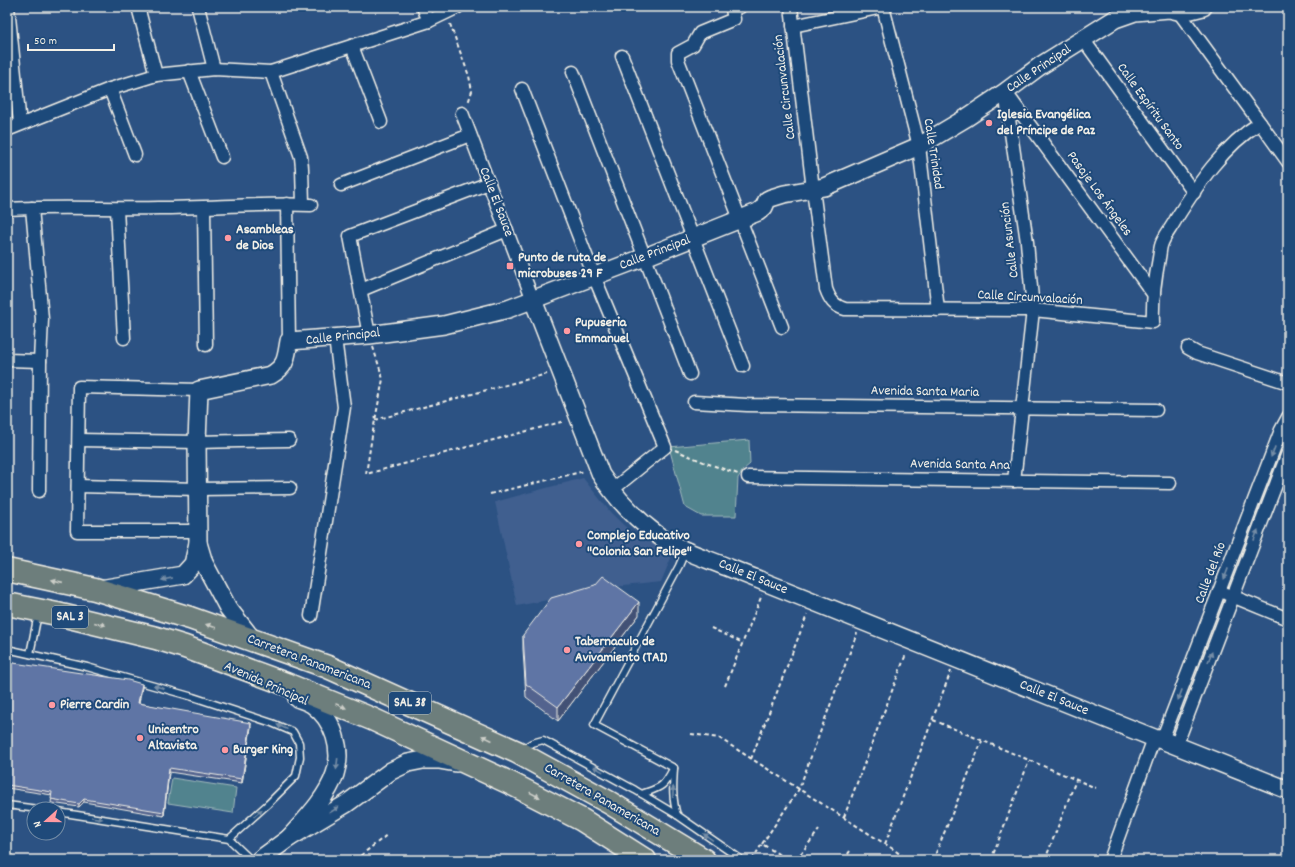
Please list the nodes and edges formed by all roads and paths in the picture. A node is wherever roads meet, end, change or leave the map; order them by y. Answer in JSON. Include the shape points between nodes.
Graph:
{"nodes":[{"id":1,"x":8,"y":7,"type":"edge"},
{"id":2,"x":138,"y":7,"type":"edge"},
{"id":3,"x":198,"y":7,"type":"edge"},
{"id":4,"x":423,"y":7,"type":"edge"},
{"id":5,"x":458,"y":7,"type":"edge"},
{"id":6,"x":740,"y":7,"type":"edge"},
{"id":7,"x":791,"y":7,"type":"edge"},
{"id":8,"x":883,"y":7,"type":"edge"},
{"id":9,"x":1203,"y":7,"type":"edge"},
{"id":10,"x":1178,"y":11,"type":"junction"},
{"id":11,"x":445,"y":13,"type":"junction"},
{"id":12,"x":429,"y":21,"type":"junction"},
{"id":13,"x":793,"y":26,"type":"junction"},
{"id":14,"x":1083,"y":39,"type":"junction"},
{"id":15,"x":352,"y":46,"type":"junction"},
{"id":16,"x":622,"y":56,"type":"dead end"},
{"id":17,"x":214,"y":68,"type":"junction"},
{"id":18,"x":189,"y":71,"type":"junction"},
{"id":19,"x":272,"y":72,"type":"junction"},
{"id":20,"x":573,"y":72,"type":"dead end"},
{"id":21,"x":156,"y":75,"type":"junction"},
{"id":22,"x":110,"y":89,"type":"junction"},
{"id":23,"x":522,"y":89,"type":"dead end"},
{"id":24,"x":1005,"y":92,"type":"junction"},
{"id":25,"x":462,"y":112,"type":"joint"},
{"id":26,"x":381,"y":122,"type":"dead end"},
{"id":27,"x":1260,"y":123,"type":"junction"},
{"id":28,"x":20,"y":124,"type":"junction"},
{"id":29,"x":7,"y":130,"type":"edge"},
{"id":30,"x":470,"y":135,"type":"junction"},
{"id":31,"x":919,"y":146,"type":"junction"},
{"id":32,"x":135,"y":155,"type":"dead end"},
{"id":33,"x":222,"y":157,"type":"dead end"},
{"id":34,"x":1288,"y":162,"type":"edge"},
{"id":35,"x":488,"y":183,"type":"junction"},
{"id":36,"x":341,"y":185,"type":"dead end"},
{"id":37,"x":813,"y":189,"type":"junction"},
{"id":38,"x":1194,"y":194,"type":"junction"},
{"id":39,"x":286,"y":204,"type":"junction"},
{"id":40,"x":32,"y":208,"type":"junction"},
{"id":41,"x":204,"y":208,"type":"junction"},
{"id":42,"x":7,"y":209,"type":"edge"},
{"id":43,"x":117,"y":209,"type":"junction"},
{"id":44,"x":740,"y":219,"type":"junction"},
{"id":45,"x":507,"y":230,"type":"junction"},
{"id":46,"x":692,"y":238,"type":"junction"},
{"id":47,"x":645,"y":257,"type":"junction"},
{"id":48,"x":594,"y":276,"type":"junction"},
{"id":49,"x":361,"y":290,"type":"junction"},
{"id":50,"x":1154,"y":295,"type":"junction"},
{"id":51,"x":533,"y":300,"type":"junction"},
{"id":52,"x":938,"y":310,"type":"junction"},
{"id":53,"x":1033,"y":310,"type":"junction"},
{"id":54,"x":782,"y":327,"type":"dead end"},
{"id":55,"x":369,"y":335,"type":"junction"},
{"id":56,"x":124,"y":338,"type":"dead end"},
{"id":57,"x":335,"y":338,"type":"junction"},
{"id":58,"x":289,"y":341,"type":"junction"},
{"id":59,"x":206,"y":345,"type":"dead end"},
{"id":60,"x":1188,"y":348,"type":"dead end"},
{"id":61,"x":7,"y":360,"type":"edge"},
{"id":62,"x":40,"y":361,"type":"junction"},
{"id":63,"x":743,"y":366,"type":"dead end"},
{"id":64,"x":560,"y":370,"type":"junction"},
{"id":65,"x":690,"y":374,"type":"dead end"},
{"id":66,"x":1288,"y":383,"type":"edge"},
{"id":67,"x":199,"y":390,"type":"junction"},
{"id":68,"x":694,"y":402,"type":"dead end"},
{"id":69,"x":1022,"y":408,"type":"junction"},
{"id":70,"x":1156,"y":410,"type":"dead end"},
{"id":71,"x":578,"y":417,"type":"junction"},
{"id":72,"x":1288,"y":417,"type":"edge"},
{"id":73,"x":375,"y":420,"type":"junction"},
{"id":74,"x":79,"y":440,"type":"junction"},
{"id":75,"x":288,"y":440,"type":"dead end"},
{"id":76,"x":197,"y":442,"type":"junction"},
{"id":77,"x":665,"y":447,"type":"junction"},
{"id":78,"x":1288,"y":453,"type":"edge"},
{"id":79,"x":598,"y":468,"type":"junction"},
{"id":80,"x":748,"y":477,"type":"joint"},
{"id":81,"x":1014,"y":481,"type":"junction"},
{"id":82,"x":1170,"y":483,"type":"dead end"},
{"id":83,"x":78,"y":486,"type":"junction"},
{"id":84,"x":290,"y":488,"type":"dead end"},
{"id":85,"x":198,"y":489,"type":"junction"},
{"id":86,"x":612,"y":490,"type":"junction"},
{"id":87,"x":39,"y":491,"type":"dead end"},
{"id":88,"x":490,"y":494,"type":"dead end"},
{"id":89,"x":198,"y":537,"type":"junction"},
{"id":90,"x":686,"y":550,"type":"junction"},
{"id":91,"x":7,"y":570,"type":"edge"},
{"id":92,"x":767,"y":583,"type":"junction"},
{"id":93,"x":95,"y":590,"type":"junction"},
{"id":94,"x":1220,"y":591,"type":"junction"},
{"id":95,"x":1233,"y":596,"type":"junction"},
{"id":96,"x":813,"y":601,"type":"junction"},
{"id":97,"x":7,"y":604,"type":"edge"},
{"id":98,"x":39,"y":610,"type":"junction"},
{"id":99,"x":311,"y":616,"type":"dead end"},
{"id":100,"x":1288,"y":619,"type":"edge"},
{"id":101,"x":861,"y":621,"type":"junction"},
{"id":102,"x":711,"y":628,"type":"dead end"},
{"id":103,"x":132,"y":632,"type":"joint"},
{"id":104,"x":253,"y":640,"type":"junction"},
{"id":105,"x":911,"y":640,"type":"junction"},
{"id":106,"x":743,"y":643,"type":"junction"},
{"id":107,"x":185,"y":647,"type":"junction"},
{"id":108,"x":7,"y":649,"type":"edge"},
{"id":109,"x":30,"y":654,"type":"junction"},
{"id":110,"x":956,"y":658,"type":"junction"},
{"id":111,"x":725,"y":686,"type":"dead end"},
{"id":112,"x":933,"y":720,"type":"junction"},
{"id":113,"x":691,"y":734,"type":"dead end"},
{"id":114,"x":982,"y":741,"type":"junction"},
{"id":115,"x":1164,"y":741,"type":"junction"},
{"id":116,"x":517,"y":752,"type":"junction"},
{"id":117,"x":751,"y":759,"type":"junction"},
{"id":118,"x":1029,"y":761,"type":"junction"},
{"id":119,"x":674,"y":768,"type":"junction"},
{"id":120,"x":1076,"y":780,"type":"junction"},
{"id":121,"x":512,"y":784,"type":"junction"},
{"id":122,"x":1096,"y":788,"type":"dead end"},
{"id":123,"x":799,"y":789,"type":"junction"},
{"id":124,"x":1288,"y":790,"type":"edge"},
{"id":125,"x":642,"y":794,"type":"junction"},
{"id":126,"x":7,"y":805,"type":"edge"},
{"id":127,"x":26,"y":807,"type":"edge"},
{"id":128,"x":66,"y":813,"type":"edge"},
{"id":129,"x":677,"y":815,"type":"junction"},
{"id":130,"x":844,"y":817,"type":"junction"},
{"id":131,"x":819,"y":830,"type":"dead end"},
{"id":132,"x":388,"y":834,"type":"dead end"},
{"id":133,"x":289,"y":838,"type":"junction"},
{"id":134,"x":229,"y":839,"type":"junction"},
{"id":135,"x":762,"y":844,"type":"junction"},
{"id":136,"x":885,"y":844,"type":"junction"},
{"id":137,"x":850,"y":851,"type":"dead end"},
{"id":138,"x":251,"y":860,"type":"edge"},
{"id":139,"x":259,"y":860,"type":"edge"},
{"id":140,"x":355,"y":860,"type":"edge"},
{"id":141,"x":645,"y":860,"type":"edge"},
{"id":142,"x":704,"y":860,"type":"edge"},
{"id":143,"x":739,"y":860,"type":"edge"},
{"id":144,"x":752,"y":860,"type":"edge"},
{"id":145,"x":788,"y":860,"type":"edge"},
{"id":146,"x":796,"y":860,"type":"edge"},
{"id":147,"x":844,"y":860,"type":"edge"},
{"id":148,"x":908,"y":860,"type":"edge"},
{"id":149,"x":933,"y":860,"type":"edge"},
{"id":150,"x":991,"y":860,"type":"edge"},
{"id":151,"x":1045,"y":860,"type":"edge"},
{"id":152,"x":1110,"y":860,"type":"edge"}],
"edges":[{"from":1,"to":28,"type":"street"},
{"from":2,"to":21,"type":"street"},
{"from":3,"to":17,"type":"street"},
{"from":4,"to":12,"type":"street"},
{"from":5,"to":11,"type":"street"},
{"from":6,"to":44,"type":"street","via":[[732,9],[734,19],[700,33],[693,45],[678,53],[678,60]]},
{"from":7,"to":13,"type":"street","name":"Calle Circunvalación"},
{"from":8,"to":13,"type":"street"},
{"from":8,"to":31,"type":"street","name":"Calle Trinidad"},
{"from":9,"to":10,"type":"street","name":"Calle Principal"},
{"from":10,"to":14,"type":"street","name":"Calle Principal","via":[[1158,9],[1124,15]]},
{"from":10,"to":27,"type":"street"},
{"from":11,"to":12,"type":"street"},
{"from":11,"to":25,"type":"path","via":[[469,76],[472,91]]},
{"from":12,"to":15,"type":"street"},
{"from":13,"to":37,"type":"street","name":"Calle Circunvalación"},
{"from":14,"to":24,"type":"street","name":"Calle Principal"},
{"from":14,"to":38,"type":"street","name":"Calle Espíritu Santo"},
{"from":15,"to":19,"type":"street"},
{"from":15,"to":26,"type":"street"},
{"from":16,"to":46,"type":"street"},
{"from":17,"to":18,"type":"street"},
{"from":17,"to":19,"type":"street"},
{"from":18,"to":21,"type":"street"},
{"from":18,"to":33,"type":"street"},
{"from":19,"to":39,"type":"street","via":[[301,157],[307,205]]},
{"from":20,"to":47,"type":"street"},
{"from":21,"to":22,"type":"street"},
{"from":22,"to":28,"type":"street"},
{"from":22,"to":32,"type":"street"},
{"from":23,"to":48,"type":"street"},
{"from":24,"to":31,"type":"street","name":"Calle Principal"},
{"from":24,"to":50,"type":"street","name":"Pasaje Los Ángeles"},
{"from":24,"to":53,"type":"street","name":"Calle Asunción","via":[[1027,242]]},
{"from":25,"to":30,"type":"street","name":"Calle El Sauce"},
{"from":27,"to":34,"type":"street"},
{"from":27,"to":38,"type":"street","name":"Calle Circunvalación","via":[[1228,148]]},
{"from":28,"to":29,"type":"street"},
{"from":30,"to":35,"type":"street","name":"Calle El Sauce"},
{"from":30,"to":36,"type":"street"},
{"from":31,"to":37,"type":"street","name":"Calle Principal","via":[[824,187]]},
{"from":31,"to":52,"type":"street","name":"Calle Trinidad"},
{"from":35,"to":45,"type":"street","name":"Calle El Sauce"},
{"from":35,"to":49,"type":"street","via":[[350,236]]},
{"from":37,"to":44,"type":"street","name":"Calle Principal","via":[[771,198],[761,211]]},
{"from":37,"to":52,"type":"street","name":"Calle Circunvalación","via":[[826,289],[836,306],[845,309]]},
{"from":38,"to":50,"type":"street","name":"Calle Circunvalación","via":[[1162,243]]},
{"from":39,"to":41,"type":"street"},
{"from":39,"to":58,"type":"street"},
{"from":40,"to":42,"type":"street"},
{"from":40,"to":43,"type":"street"},
{"from":40,"to":62,"type":"street","via":[[42,319]]},
{"from":41,"to":43,"type":"street"},
{"from":41,"to":59,"type":"street"},
{"from":43,"to":56,"type":"street"},
{"from":44,"to":46,"type":"street","name":"Calle Principal"},
{"from":44,"to":54,"type":"street"},
{"from":45,"to":49,"type":"street"},
{"from":45,"to":51,"type":"street","name":"Calle El Sauce"},
{"from":46,"to":47,"type":"street","name":"Calle Principal"},
{"from":46,"to":63,"type":"street"},
{"from":47,"to":48,"type":"street","name":"Calle Principal"},
{"from":47,"to":65,"type":"street"},
{"from":48,"to":51,"type":"street","name":"Calle Principal"},
{"from":48,"to":77,"type":"street"},
{"from":49,"to":55,"type":"street"},
{"from":50,"to":53,"type":"street","name":"Calle Circunvalación","via":[[1153,322]]},
{"from":51,"to":55,"type":"street","name":"Calle Principal","via":[[444,325]]},
{"from":51,"to":64,"type":"street","name":"Calle El Sauce"},
{"from":52,"to":53,"type":"street","name":"Calle Circunvalación"},
{"from":53,"to":69,"type":"street","name":"Calle Asunción"},
{"from":55,"to":57,"type":"street","name":"Calle Principal"},
{"from":55,"to":73,"type":"path","via":[[383,379]]},
{"from":57,"to":58,"type":"street","name":"Calle Principal"},
{"from":57,"to":99,"type":"street","via":[[344,407]]},
{"from":58,"to":67,"type":"street","name":"Calle Principal","via":[[285,363],[276,372]]},
{"from":60,"to":66,"type":"street"},
{"from":61,"to":62,"type":"street"},
{"from":62,"to":87,"type":"street"},
{"from":64,"to":71,"type":"street","name":"Calle El Sauce"},
{"from":64,"to":73,"type":"path"},
{"from":67,"to":74,"type":"street","name":"Calle Principal","via":[[79,387]]},
{"from":67,"to":76,"type":"street"},
{"from":68,"to":69,"type":"street","name":"Avenida Santa Maria","via":[[747,405]]},
{"from":69,"to":70,"type":"street","name":"Avenida Santa Maria"},
{"from":69,"to":81,"type":"street","name":"Calle Asunción"},
{"from":71,"to":73,"type":"path","via":[[366,474]]},
{"from":71,"to":79,"type":"street","name":"Calle El Sauce"},
{"from":72,"to":94,"type":"street","name":"Calle del Río","one_way":true},
{"from":74,"to":76,"type":"street"},
{"from":74,"to":83,"type":"street"},
{"from":75,"to":76,"type":"street"},
{"from":76,"to":85,"type":"street"},
{"from":77,"to":80,"type":"path"},
{"from":77,"to":86,"type":"street"},
{"from":95,"to":78,"type":"street","name":"Calle del Río","one_way":true},
{"from":79,"to":86,"type":"street","name":"Calle El Sauce"},
{"from":79,"to":88,"type":"path"},
{"from":80,"to":81,"type":"street","name":"Avenida Santa Ana"},
{"from":81,"to":82,"type":"street","name":"Avenida Santa Ana"},
{"from":83,"to":85,"type":"street"},
{"from":83,"to":89,"type":"street","via":[[77,530]]},
{"from":84,"to":85,"type":"street"},
{"from":85,"to":89,"type":"street"},
{"from":86,"to":90,"type":"street","name":"Calle El Sauce","via":[[638,519],[659,536]]},
{"from":89,"to":93,"type":"street","one_way":true,"via":[[192,564],[182,575]]},
{"from":89,"to":104,"type":"street","via":[[204,563],[228,608]]},
{"from":90,"to":92,"type":"street","name":"Calle El Sauce"},
{"from":90,"to":119,"type":"lane","via":[[594,725]]},
{"from":93,"to":91,"type":"highway","number":"SAL 3","one_way":true},
{"from":92,"to":96,"type":"street","name":"Calle El Sauce"},
{"from":92,"to":106,"type":"path"},
{"from":104,"to":93,"type":"highway","name":"Carretera Panamericana","number":"SAL 38","one_way":true},
{"from":94,"to":95,"type":"street"},
{"from":94,"to":115,"type":"street","name":"Calle del Río","one_way":true},
{"from":95,"to":100,"type":"street"},
{"from":115,"to":95,"type":"street","name":"Calle del Río","one_way":true},
{"from":96,"to":101,"type":"street","name":"Calle El Sauce"},
{"from":96,"to":117,"type":"path"},
{"from":97,"to":98,"type":"highway","number":"SAL 3"},
{"from":98,"to":103,"type":"highway","number":"SAL 3","one_way":true},
{"from":98,"to":109,"type":"lane"},
{"from":101,"to":105,"type":"street","name":"Calle El Sauce"},
{"from":101,"to":123,"type":"path"},
{"from":102,"to":106,"type":"path"},
{"from":103,"to":107,"type":"highway","name":"Carretera Panamericana","number":"SAL 38"},
{"from":116,"to":104,"type":"highway","name":"Carretera Panamericana","number":"SAL 38","one_way":true,"via":[[328,667]]},
{"from":105,"to":110,"type":"street","name":"Calle El Sauce"},
{"from":105,"to":130,"type":"path"},
{"from":106,"to":111,"type":"path"},
{"from":107,"to":121,"type":"highway","name":"Carretera Panamericana","number":"SAL 38","one_way":true,"via":[[372,719]]},
{"from":107,"to":133,"type":"street","name":"Avenida Principal","one_way":true,"via":[[313,705],[326,717],[333,729],[338,750],[335,773],[319,803]]},
{"from":108,"to":109,"type":"lane"},
{"from":134,"to":109,"type":"lane","one_way":true,"via":[[296,776],[300,758],[299,743],[293,732],[193,697],[88,667]]},
{"from":110,"to":112,"type":"path"},
{"from":110,"to":115,"type":"street","name":"Calle El Sauce"},
{"from":112,"to":114,"type":"path"},
{"from":112,"to":136,"type":"path"},
{"from":113,"to":117,"type":"path","via":[[719,738]]},
{"from":114,"to":118,"type":"path"},
{"from":114,"to":149,"type":"path"},
{"from":115,"to":124,"type":"street","name":"Calle El Sauce"},
{"from":115,"to":152,"type":"street"},
{"from":125,"to":116,"type":"lane","one_way":true,"via":[[543,740]]},
{"from":116,"to":142,"type":"highway","name":"Carretera Panamericana","number":"SAL 38","via":[[610,803]]},
{"from":117,"to":123,"type":"path"},
{"from":118,"to":120,"type":"path"},
{"from":118,"to":150,"type":"path"},
{"from":119,"to":125,"type":"lane","via":[[666,783],[660,788]]},
{"from":129,"to":119,"type":"lane","one_way":true,"via":[[672,794]]},
{"from":120,"to":122,"type":"path"},
{"from":120,"to":151,"type":"path"},
{"from":133,"to":121,"type":"street","name":"Avenida Principal","one_way":true,"via":[[346,804],[391,771],[408,763],[422,760],[454,762]]},
{"from":121,"to":141,"type":"highway","name":"Carretera Panamericana","number":"SAL 38","one_way":true,"via":[[582,820]]},
{"from":123,"to":130,"type":"path"},
{"from":123,"to":135,"type":"path"},
{"from":125,"to":129,"type":"lane"},
{"from":126,"to":127,"type":"lane"},
{"from":128,"to":134,"type":"lane","one_way":true},
{"from":143,"to":129,"type":"lane","one_way":true},
{"from":130,"to":136,"type":"path"},
{"from":131,"to":146,"type":"path"},
{"from":132,"to":140,"type":"path"},
{"from":133,"to":139,"type":"street","name":"Avenida Principal"},
{"from":134,"to":138,"type":"lane"},
{"from":135,"to":144,"type":"path"},
{"from":135,"to":145,"type":"path"},
{"from":136,"to":148,"type":"path"},
{"from":137,"to":147,"type":"path"}]}
